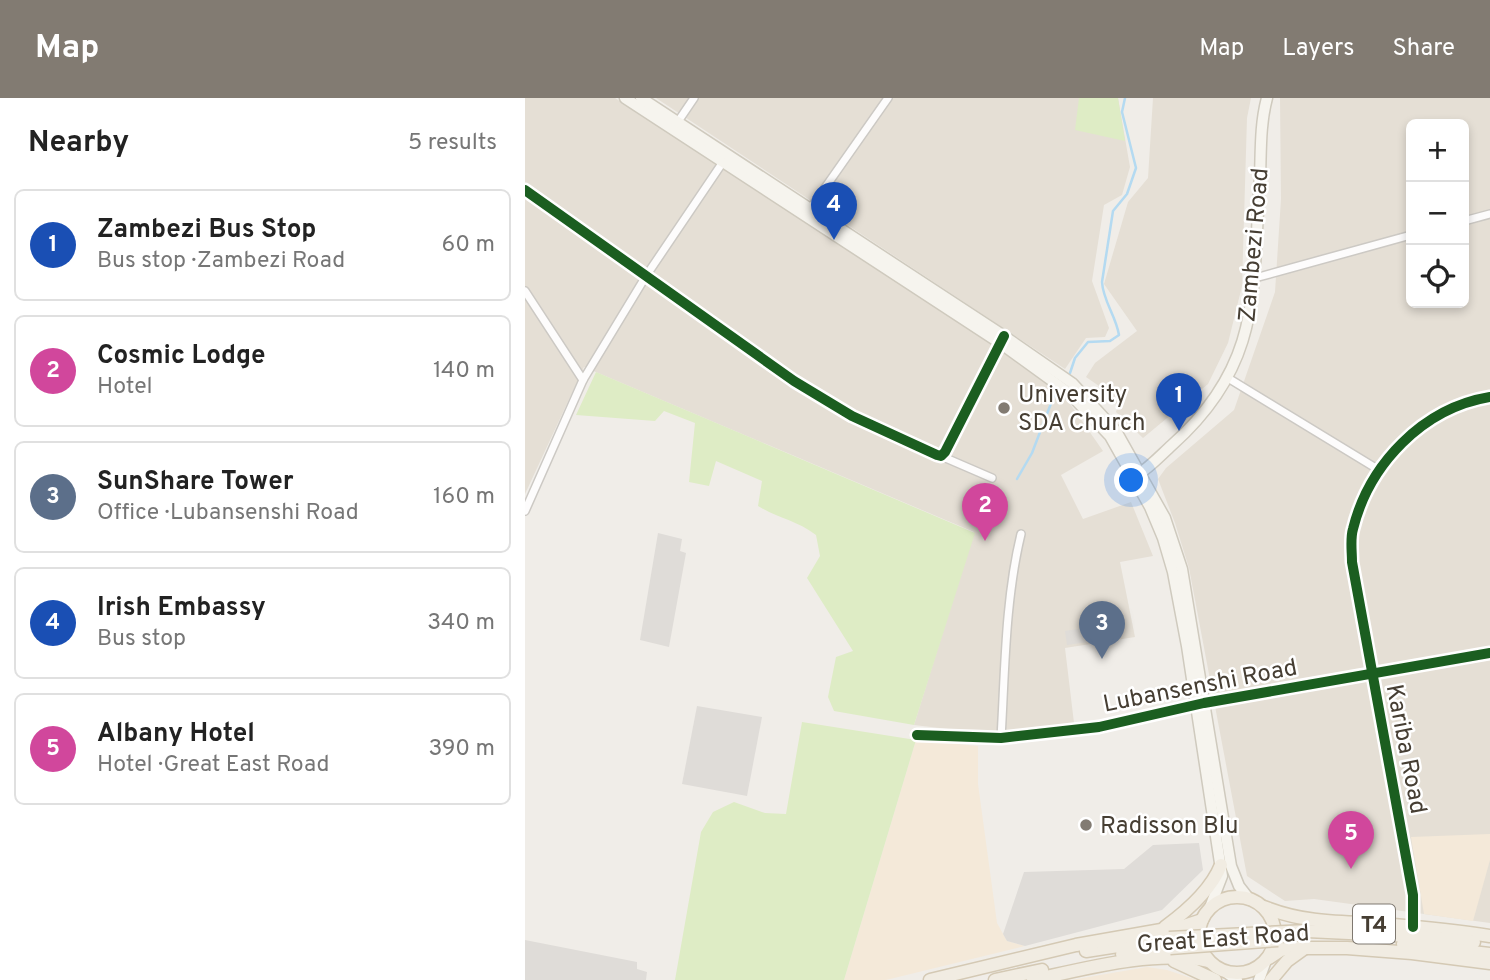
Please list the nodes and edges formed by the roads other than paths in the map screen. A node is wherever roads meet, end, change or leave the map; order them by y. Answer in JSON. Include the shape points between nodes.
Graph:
{"nodes":[{"id":1,"x":625,"y":98,"type":"edge"},
{"id":2,"x":641,"y":98,"type":"edge"},
{"id":3,"x":694,"y":98,"type":"edge"},
{"id":4,"x":888,"y":98,"type":"edge"},
{"id":5,"x":1268,"y":98,"type":"edge"},
{"id":6,"x":676,"y":125,"type":"junction"},
{"id":7,"x":725,"y":159,"type":"junction"},
{"id":8,"x":525,"y":190,"type":"edge"},
{"id":9,"x":808,"y":213,"type":"junction"},
{"id":10,"x":1490,"y":214,"type":"edge"},
{"id":11,"x":1469,"y":220,"type":"edge"},
{"id":12,"x":1406,"y":236,"type":"edge"},
{"id":13,"x":646,"y":276,"type":"junction"},
{"id":14,"x":1255,"y":278,"type":"junction"},
{"id":15,"x":525,"y":291,"type":"edge"},
{"id":16,"x":1002,"y":339,"type":"junction"},
{"id":17,"x":1228,"y":378,"type":"junction"},
{"id":18,"x":583,"y":380,"type":"junction"},
{"id":19,"x":1490,"y":397,"type":"edge"},
{"id":20,"x":941,"y":456,"type":"junction"},
{"id":21,"x":1379,"y":470,"type":"junction"},
{"id":22,"x":1138,"y":475,"type":"junction"},
{"id":23,"x":992,"y":478,"type":"dead end"},
{"id":24,"x":527,"y":498,"type":"edge"},
{"id":25,"x":525,"y":511,"type":"edge"},
{"id":26,"x":1021,"y":534,"type":"dead end"},
{"id":27,"x":1490,"y":653,"type":"edge"},
{"id":28,"x":1371,"y":674,"type":"junction"},
{"id":29,"x":1200,"y":704,"type":"junction"},
{"id":30,"x":917,"y":735,"type":"dead end"},
{"id":31,"x":1001,"y":738,"type":"junction"},
{"id":32,"x":1221,"y":865,"type":"junction"},
{"id":33,"x":1255,"y":902,"type":"junction"},
{"id":34,"x":1206,"y":915,"type":"junction"},
{"id":35,"x":1413,"y":927,"type":"junction"},
{"id":36,"x":1490,"y":936,"type":"edge"},
{"id":37,"x":1306,"y":939,"type":"junction"},
{"id":38,"x":1167,"y":944,"type":"junction"},
{"id":39,"x":1490,"y":944,"type":"edge"},
{"id":40,"x":1490,"y":954,"type":"edge"},
{"id":41,"x":1266,"y":960,"type":"junction"},
{"id":42,"x":1209,"y":961,"type":"junction"},
{"id":43,"x":1490,"y":962,"type":"edge"},
{"id":44,"x":1220,"y":976,"type":"edge"},
{"id":45,"x":930,"y":980,"type":"edge"},
{"id":46,"x":959,"y":980,"type":"edge"},
{"id":47,"x":995,"y":980,"type":"edge"},
{"id":48,"x":1033,"y":980,"type":"edge"},
{"id":49,"x":1237,"y":980,"type":"edge"},
{"id":50,"x":1259,"y":980,"type":"edge"},
{"id":51,"x":1271,"y":980,"type":"edge"}],
"edges":[{"from":1,"to":6,"type":"main road"},
{"from":2,"to":6,"type":"main road"},
{"from":3,"to":6,"type":"street"},
{"from":4,"to":9,"type":"street"},
{"from":5,"to":14,"type":"main road","name":"Zambezi Road","via":[[1261,139]]},
{"from":6,"to":7,"type":"main road"},
{"from":7,"to":9,"type":"main road"},
{"from":7,"to":13,"type":"street"},
{"from":8,"to":13,"type":"street"},
{"from":9,"to":16,"type":"main road"},
{"from":10,"to":11,"type":"street"},
{"from":12,"to":14,"type":"street"},
{"from":13,"to":18,"type":"street"},
{"from":13,"to":20,"type":"street","via":[[794,381],[852,415]]},
{"from":14,"to":17,"type":"main road","name":"Zambezi Road","via":[[1247,327]]},
{"from":15,"to":18,"type":"street"},
{"from":16,"to":20,"type":"street"},
{"from":16,"to":22,"type":"main road","via":[[1072,383],[1116,431]]},
{"from":17,"to":21,"type":"street"},
{"from":17,"to":22,"type":"main road","name":"Zambezi Road","via":[[1192,426]]},
{"from":18,"to":24,"type":"street"},
{"from":19,"to":21,"type":"street","name":"Kariba Road","via":[[1426,422]]},
{"from":20,"to":23,"type":"street"},
{"from":21,"to":28,"type":"street","name":"Kariba Road","via":[[1352,531],[1352,562]]},
{"from":22,"to":29,"type":"main road","via":[[1165,519],[1182,569]]},
{"from":24,"to":25,"type":"street"},
{"from":26,"to":31,"type":"street","via":[[1007,632]]},
{"from":27,"to":28,"type":"street","name":"Lubansenshi Road"},
{"from":28,"to":29,"type":"street","name":"Lubansenshi Road"},
{"from":28,"to":35,"type":"street","name":"Kariba Road","via":[[1413,895]]},
{"from":29,"to":31,"type":"street","name":"Lubansenshi Road","via":[[1099,727]]},
{"from":29,"to":32,"type":"main road"},
{"from":29,"to":33,"type":"main road","via":[[1231,866],[1239,886]]},
{"from":30,"to":31,"type":"street","name":"Lubansenshi Road"},
{"from":32,"to":34,"type":"main road","via":[[1221,883]]},
{"from":32,"to":38,"type":"main road"},
{"from":33,"to":34,"type":"main road","via":[[1231,898]]},
{"from":33,"to":35,"type":"main road","name":"Great East Road","number":"T4","via":[[1312,921]]},
{"from":33,"to":41,"type":"main road","via":[[1270,915],[1276,933]]},
{"from":34,"to":38,"type":"main road","name":"Great East Road","number":"T4"},
{"from":34,"to":42,"type":"main road","via":[[1200,941]]},
{"from":35,"to":36,"type":"main road","name":"Great East Road","number":"T4"},
{"from":37,"to":38,"type":"main road","name":"Great East Road","number":"T4","bridge":true},
{"from":37,"to":39,"type":"main road","name":"Great East Road","number":"T4","via":[[1412,936]]},
{"from":37,"to":40,"type":"main road","name":"Great East Road","number":"T4","via":[[1412,944]]},
{"from":37,"to":41,"type":"main road","name":"Great East Road","number":"T4"},
{"from":37,"to":43,"type":"main road","name":"Great East Road","number":"T4"},
{"from":37,"to":51,"type":"main road"},
{"from":38,"to":42,"type":"main road","name":"Great East Road","number":"T4"},
{"from":38,"to":44,"type":"main road"},
{"from":38,"to":45,"type":"main road","name":"Great East Road","number":"T4","via":[[1076,944]]},
{"from":38,"to":46,"type":"main road","name":"Great East Road","number":"T4","via":[[1077,953]]},
{"from":38,"to":47,"type":"main road","name":"Great East Road","number":"T4"},
{"from":38,"to":48,"type":"main road","name":"Great East Road","number":"T4"},
{"from":41,"to":44,"type":"main road","via":[[1246,973]]},
{"from":41,"to":50,"type":"main road"},
{"from":42,"to":44,"type":"main road"},
{"from":44,"to":49,"type":"main road"}]}
